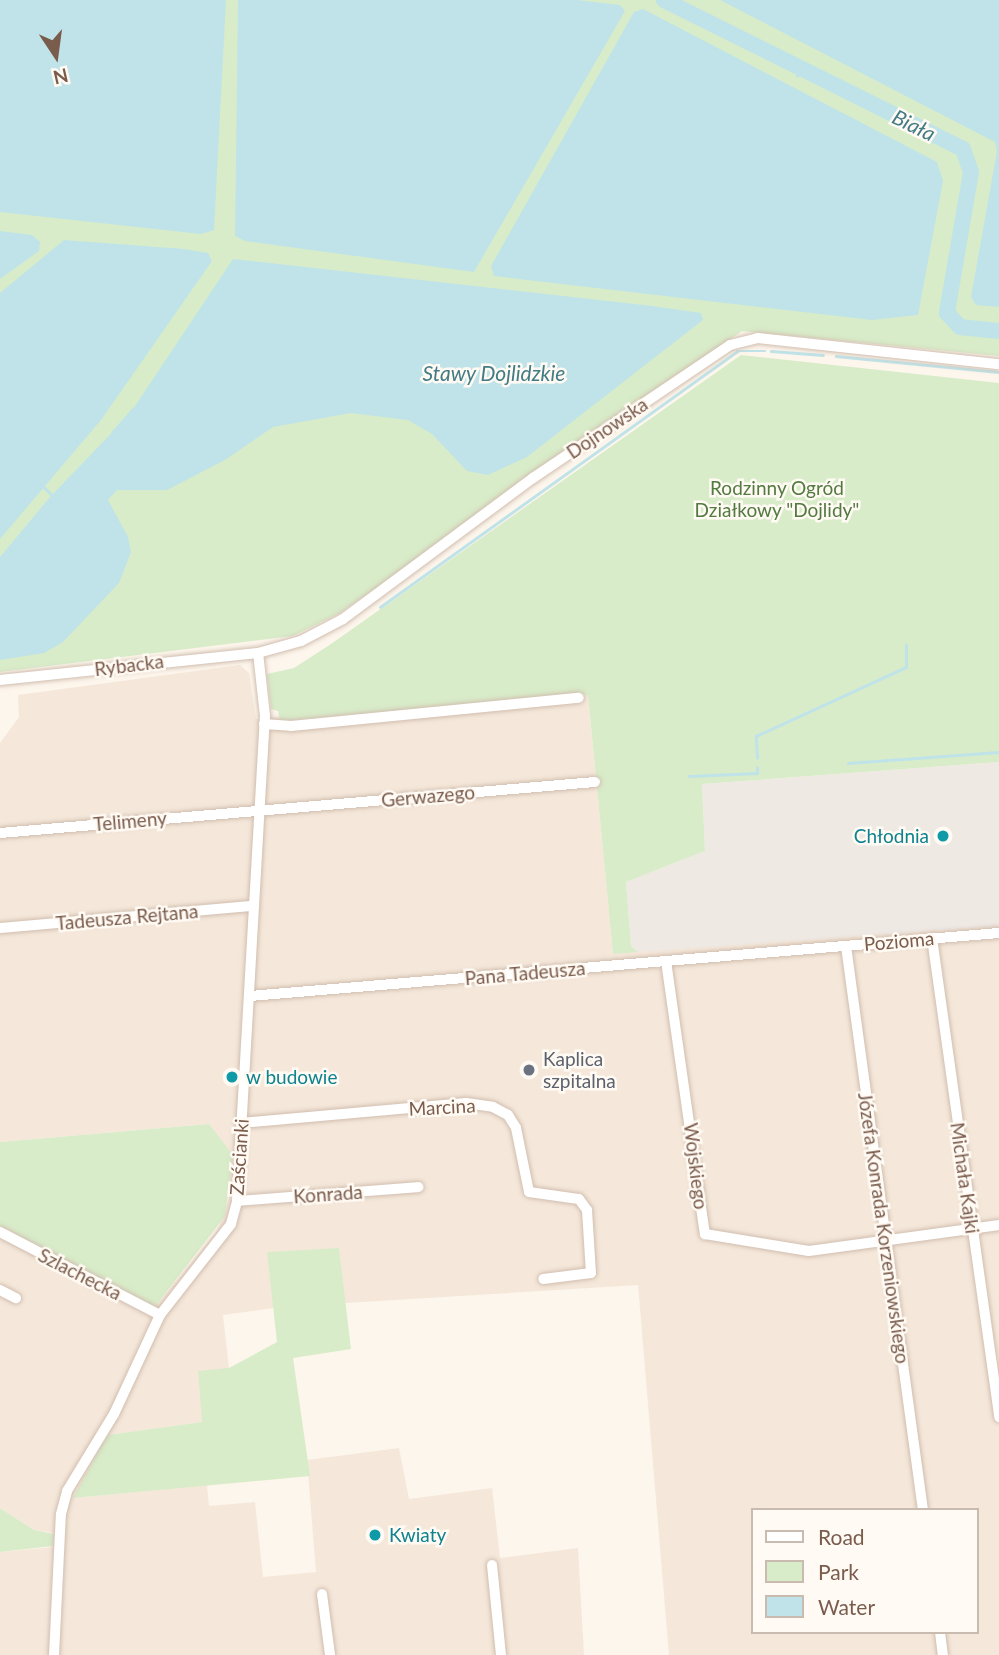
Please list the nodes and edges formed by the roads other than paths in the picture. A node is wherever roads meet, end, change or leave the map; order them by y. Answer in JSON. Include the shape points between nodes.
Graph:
{"nodes":[{"id":1,"x":999,"y":364,"type":"edge"},
{"id":2,"x":258,"y":653,"type":"junction"},
{"id":3,"x":0,"y":680,"type":"edge"},
{"id":4,"x":579,"y":698,"type":"dead end"},
{"id":5,"x":264,"y":724,"type":"junction"},
{"id":6,"x":596,"y":782,"type":"dead end"},
{"id":7,"x":260,"y":810,"type":"junction"},
{"id":8,"x":0,"y":833,"type":"edge"},
{"id":9,"x":254,"y":906,"type":"junction"},
{"id":10,"x":0,"y":928,"type":"edge"},
{"id":11,"x":999,"y":933,"type":"edge"},
{"id":12,"x":932,"y":938,"type":"junction"},
{"id":13,"x":846,"y":946,"type":"junction"},
{"id":14,"x":800,"y":951,"type":"joint"},
{"id":15,"x":666,"y":961,"type":"junction"},
{"id":16,"x":250,"y":996,"type":"junction"},
{"id":17,"x":241,"y":1123,"type":"junction"},
{"id":18,"x":418,"y":1188,"type":"dead end"},
{"id":19,"x":237,"y":1201,"type":"junction"},
{"id":20,"x":999,"y":1225,"type":"edge"},
{"id":21,"x":972,"y":1229,"type":"junction"},
{"id":22,"x":0,"y":1232,"type":"edge"},
{"id":23,"x":885,"y":1240,"type":"junction"},
{"id":24,"x":543,"y":1279,"type":"dead end"},
{"id":25,"x":0,"y":1290,"type":"edge"},
{"id":26,"x":16,"y":1298,"type":"dead end"},
{"id":27,"x":160,"y":1315,"type":"junction"},
{"id":28,"x":999,"y":1417,"type":"edge"},
{"id":29,"x":923,"y":1508,"type":"edge"},
{"id":30,"x":492,"y":1565,"type":"dead end"},
{"id":31,"x":322,"y":1594,"type":"dead end"},
{"id":32,"x":940,"y":1634,"type":"edge"},
{"id":33,"x":54,"y":1655,"type":"edge"},
{"id":34,"x":330,"y":1655,"type":"edge"},
{"id":35,"x":501,"y":1655,"type":"edge"},
{"id":36,"x":943,"y":1655,"type":"edge"}],
"edges":[{"from":1,"to":2,"type":"street","name":"Dojnowska","via":[[758,338],[741,341],[533,478],[343,619],[301,641]]},
{"from":2,"to":3,"type":"street","name":"Rybacka"},
{"from":2,"to":5,"type":"street","name":"Zaścianki"},
{"from":4,"to":5,"type":"street","via":[[291,726]]},
{"from":5,"to":7,"type":"street","name":"Zaścianki"},
{"from":6,"to":7,"type":"street","name":"Gerwazego"},
{"from":7,"to":8,"type":"street","name":"Telimeny"},
{"from":7,"to":9,"type":"street","name":"Zaścianki"},
{"from":9,"to":10,"type":"street","name":"Tadeusza Rejtana"},
{"from":9,"to":16,"type":"street","name":"Zaścianki"},
{"from":11,"to":12,"type":"street","name":"Pozioma"},
{"from":12,"to":13,"type":"street","name":"Pozioma"},
{"from":12,"to":21,"type":"street","name":"Michała Kajki"},
{"from":13,"to":14,"type":"street","name":"Pozioma"},
{"from":13,"to":23,"type":"street","name":"Józefa Konrada Korzeniowskiego"},
{"from":14,"to":15,"type":"street","name":"Pana Tadeusza"},
{"from":15,"to":16,"type":"street","name":"Pana Tadeusza"},
{"from":15,"to":23,"type":"street","name":"Wojskiego","via":[[705,1234],[792,1250]]},
{"from":16,"to":17,"type":"street","name":"Zaścianki"},
{"from":17,"to":19,"type":"street","name":"Zaścianki"},
{"from":17,"to":24,"type":"street","name":"Marcina","via":[[466,1103],[493,1107],[508,1115],[516,1128],[529,1192],[579,1199],[587,1210],[591,1273]]},
{"from":18,"to":19,"type":"street","name":"Konrada"},
{"from":19,"to":27,"type":"street","name":"Zaścianki","via":[[231,1224]]},
{"from":20,"to":21,"type":"street"},
{"from":21,"to":23,"type":"street"},
{"from":21,"to":28,"type":"street","name":"Michała Kajki"},
{"from":22,"to":27,"type":"street","name":"Szlachecka"},
{"from":23,"to":29,"type":"street","name":"Józefa Konrada Korzeniowskiego"},
{"from":25,"to":26,"type":"street"},
{"from":27,"to":33,"type":"street","name":"Zaścianki","via":[[114,1414],[67,1490],[61,1514]]},
{"from":30,"to":35,"type":"street"},
{"from":31,"to":34,"type":"street"},
{"from":32,"to":36,"type":"street"}]}
